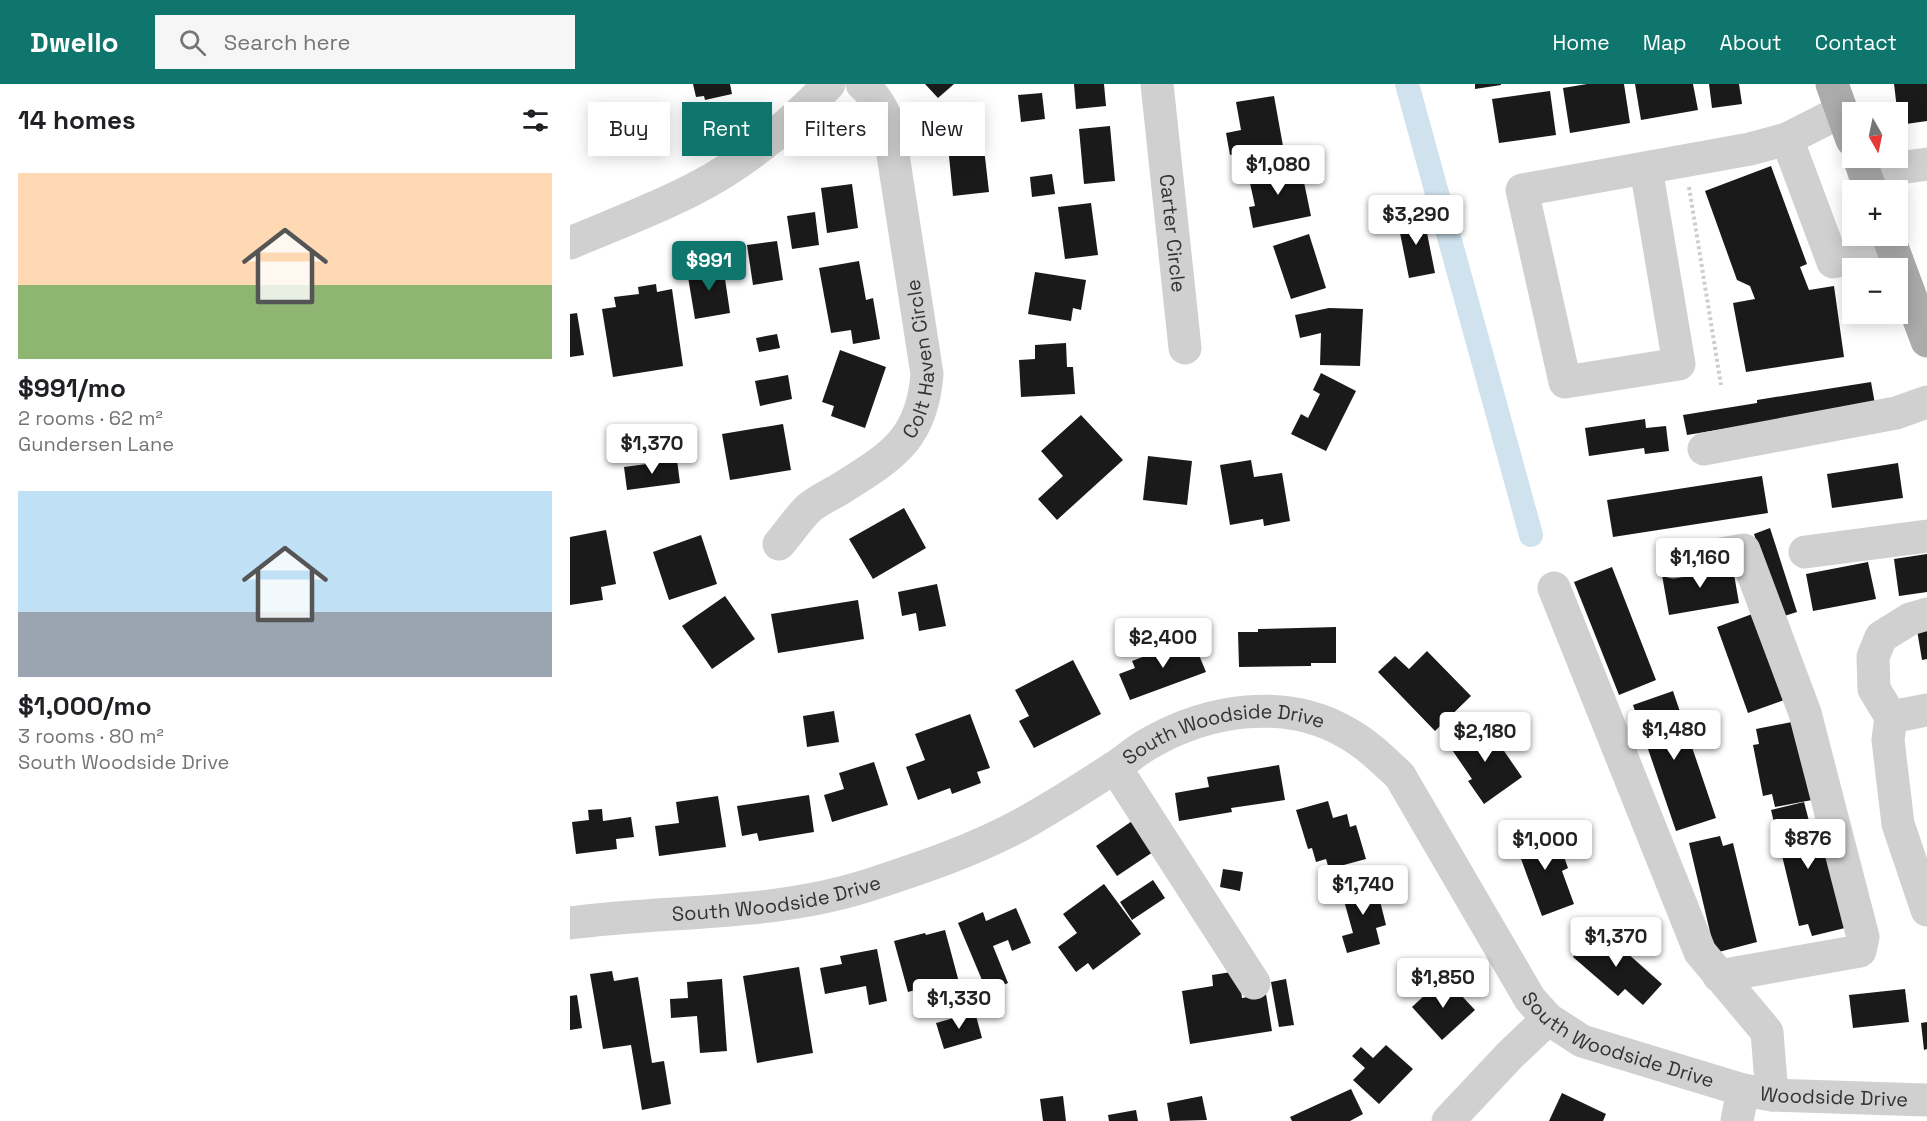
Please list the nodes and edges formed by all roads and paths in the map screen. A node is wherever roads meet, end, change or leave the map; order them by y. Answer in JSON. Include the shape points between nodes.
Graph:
{"nodes":[{"id":1,"x":829,"y":84,"type":"edge"},
{"id":2,"x":862,"y":84,"type":"edge"},
{"id":3,"x":1157,"y":84,"type":"edge"},
{"id":4,"x":1842,"y":112,"type":"edge"},
{"id":5,"x":1787,"y":139,"type":"junction"},
{"id":6,"x":1927,"y":164,"type":"edge"},
{"id":7,"x":1646,"y":168,"type":"junction"},
{"id":8,"x":1865,"y":174,"type":"edge"},
{"id":9,"x":1688,"y":181,"type":"dead end"},
{"id":10,"x":570,"y":243,"type":"edge"},
{"id":11,"x":1879,"y":246,"type":"edge"},
{"id":12,"x":1891,"y":246,"type":"edge"},
{"id":13,"x":1927,"y":341,"type":"edge"},
{"id":14,"x":1185,"y":348,"type":"dead end"},
{"id":15,"x":1721,"y":385,"type":"dead end"},
{"id":16,"x":1927,"y":402,"type":"edge"},
{"id":17,"x":1704,"y":449,"type":"dead end"},
{"id":18,"x":1927,"y":536,"type":"edge"},
{"id":19,"x":779,"y":544,"type":"dead end"},
{"id":20,"x":1805,"y":552,"type":"dead end"},
{"id":21,"x":1673,"y":562,"type":"dead end"},
{"id":22,"x":1554,"y":588,"type":"dead end"},
{"id":23,"x":1927,"y":614,"type":"edge"},
{"id":24,"x":1927,"y":710,"type":"edge"},
{"id":25,"x":1891,"y":717,"type":"junction"},
{"id":26,"x":1115,"y":767,"type":"junction"},
{"id":27,"x":1927,"y":910,"type":"edge"},
{"id":28,"x":570,"y":923,"type":"edge"},
{"id":29,"x":1719,"y":976,"type":"junction"},
{"id":30,"x":1254,"y":983,"type":"dead end"},
{"id":31,"x":1548,"y":1019,"type":"junction"},
{"id":32,"x":1927,"y":1100,"type":"edge"},
{"id":33,"x":1750,"y":1102,"type":"edge"},
{"id":34,"x":1448,"y":1121,"type":"edge"}],
"edges":[{"from":1,"to":10,"type":"street","via":[[754,152],[693,190]]},
{"from":2,"to":19,"type":"street","name":"Colt Haven Circle","via":[[882,107],[888,123],[927,374],[925,394],[920,415],[903,443],[878,466],[809,508]]},
{"from":3,"to":14,"type":"street","name":"Carter Circle"},
{"from":4,"to":5,"type":"street"},
{"from":5,"to":7,"type":"street"},
{"from":5,"to":11,"type":"street","via":[[1833,262]]},
{"from":6,"to":8,"type":"street"},
{"from":7,"to":7,"type":"street","via":[[1522,190],[1565,382],[1679,364]]},
{"from":9,"to":15,"type":"path"},
{"from":12,"to":13,"type":"main road"},
{"from":16,"to":17,"type":"street","via":[[1896,413]]},
{"from":18,"to":20,"type":"street"},
{"from":21,"to":29,"type":"street","via":[[1744,550],[1805,713],[1863,937],[1860,951]]},
{"from":22,"to":29,"type":"street","via":[[1700,952]]},
{"from":23,"to":25,"type":"street","via":[[1910,619],[1881,637],[1873,657],[1874,689]]},
{"from":24,"to":25,"type":"street"},
{"from":25,"to":27,"type":"street","via":[[1888,740],[1898,824]]},
{"from":26,"to":28,"type":"street","name":"South Woodside Drive","via":[[1025,822],[949,858],[863,887],[786,904]]},
{"from":26,"to":30,"type":"street"},
{"from":26,"to":31,"type":"street","name":"South Woodside Drive","via":[[1149,744],[1221,714],[1266,711],[1305,715],[1346,732],[1373,749],[1400,776],[1530,999]]},
{"from":29,"to":33,"type":"street","via":[[1767,1032]]},
{"from":31,"to":33,"type":"street","name":"South Woodside Drive","via":[[1582,1041]]},
{"from":31,"to":34,"type":"street"},
{"from":32,"to":33,"type":"street","name":"Woodside Drive"}]}
